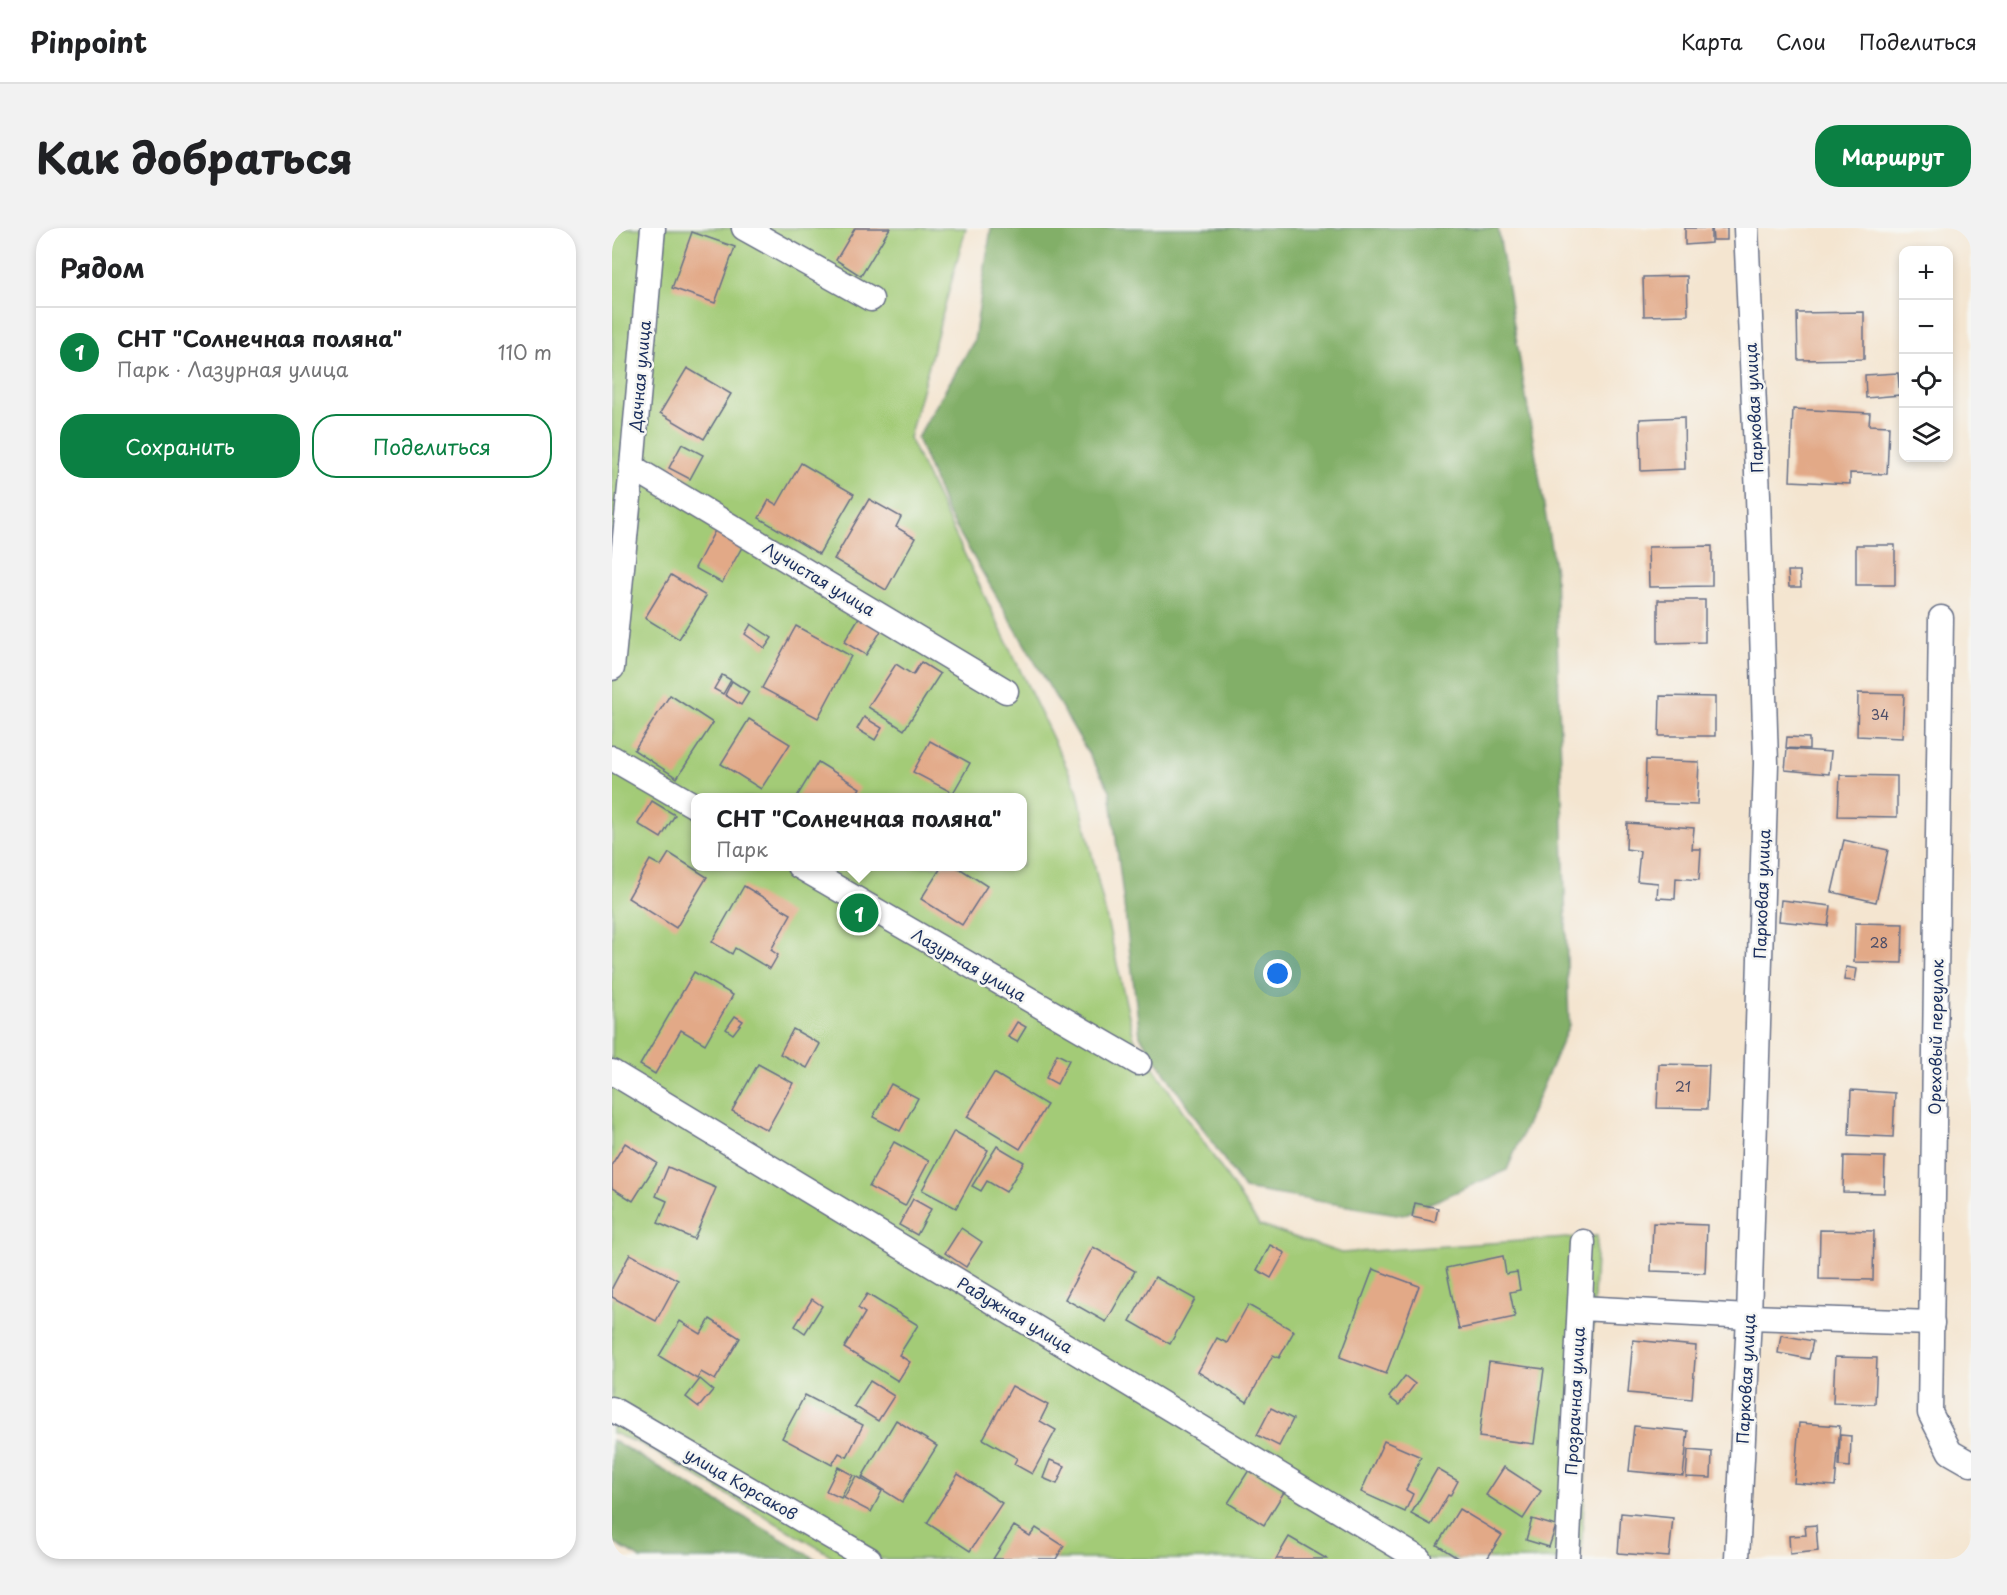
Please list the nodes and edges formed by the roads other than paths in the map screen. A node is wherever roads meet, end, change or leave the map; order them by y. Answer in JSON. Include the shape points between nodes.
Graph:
{"nodes":[{"id":1,"x":653,"y":228,"type":"edge"},
{"id":2,"x":744,"y":228,"type":"edge"},
{"id":3,"x":1746,"y":228,"type":"edge"},
{"id":4,"x":871,"y":299,"type":"dead end"},
{"id":5,"x":632,"y":467,"type":"junction"},
{"id":6,"x":1941,"y":618,"type":"dead end"},
{"id":7,"x":612,"y":668,"type":"edge"},
{"id":8,"x":1006,"y":691,"type":"dead end"},
{"id":9,"x":612,"y":758,"type":"edge"},
{"id":10,"x":691,"y":803,"type":"edge"},
{"id":11,"x":807,"y":871,"type":"edge"},
{"id":12,"x":1139,"y":1064,"type":"dead end"},
{"id":13,"x":612,"y":1072,"type":"edge"},
{"id":14,"x":1583,"y":1242,"type":"dead end"},
{"id":15,"x":1580,"y":1308,"type":"junction"},
{"id":16,"x":1749,"y":1317,"type":"junction"},
{"id":17,"x":1932,"y":1323,"type":"junction"},
{"id":18,"x":612,"y":1409,"type":"edge"},
{"id":19,"x":1971,"y":1464,"type":"edge"},
{"id":20,"x":870,"y":1559,"type":"edge"},
{"id":21,"x":1419,"y":1559,"type":"edge"},
{"id":22,"x":1567,"y":1559,"type":"edge"},
{"id":23,"x":1737,"y":1559,"type":"edge"}],
"edges":[{"from":1,"to":5,"type":"street","name":"Дачная улица"},
{"from":2,"to":4,"type":"street"},
{"from":3,"to":16,"type":"street","name":"Парковая улица","via":[[1766,763]]},
{"from":5,"to":7,"type":"street","name":"Дачная улица"},
{"from":5,"to":8,"type":"street","name":"Лучистая улица"},
{"from":6,"to":17,"type":"street","name":"Ореховый переулок"},
{"from":9,"to":10,"type":"street"},
{"from":11,"to":12,"type":"street","name":"Лазурная улица"},
{"from":13,"to":21,"type":"street","name":"Радужная улица"},
{"from":14,"to":15,"type":"street","name":"Прозрачная улица"},
{"from":15,"to":16,"type":"street"},
{"from":15,"to":22,"type":"street","name":"Прозрачная улица"},
{"from":16,"to":17,"type":"street"},
{"from":16,"to":23,"type":"street","name":"Парковая улица"},
{"from":17,"to":19,"type":"street","name":"Ореховый переулок","via":[[1930,1413],[1950,1452]]},
{"from":18,"to":20,"type":"street","name":"улица Корсаков"}]}
